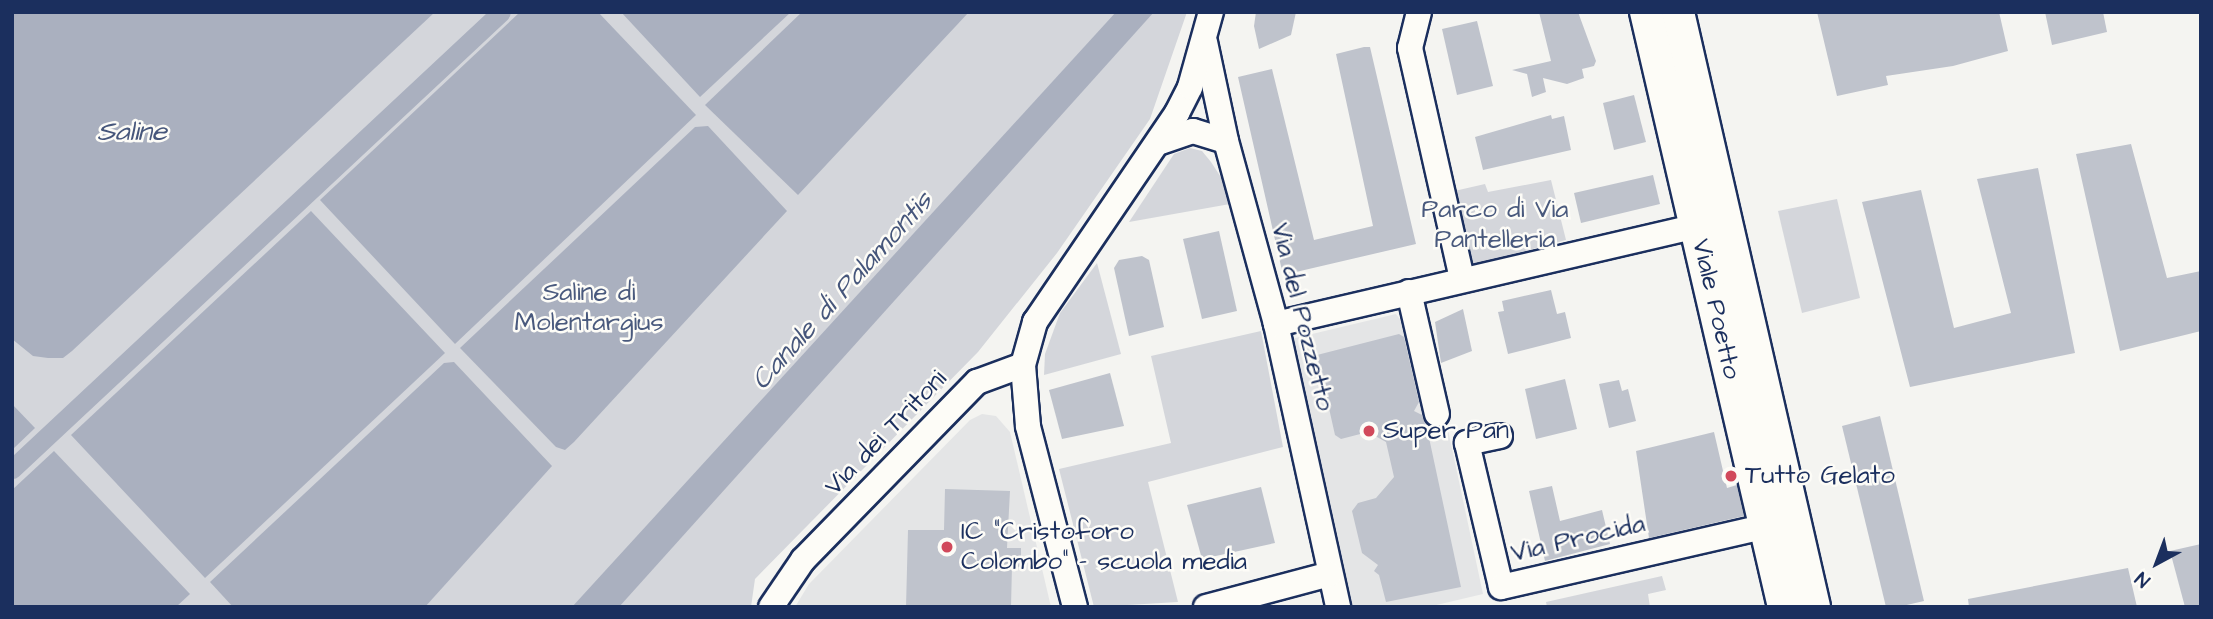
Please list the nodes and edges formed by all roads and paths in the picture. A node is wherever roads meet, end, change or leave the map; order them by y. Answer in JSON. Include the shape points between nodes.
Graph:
{"nodes":[{"id":1,"x":1211,"y":12,"type":"edge"},
{"id":2,"x":1419,"y":12,"type":"edge"},
{"id":3,"x":1646,"y":12,"type":"edge"},
{"id":4,"x":1678,"y":12,"type":"edge"},
{"id":5,"x":1205,"y":41,"type":"junction"},
{"id":6,"x":1226,"y":141,"type":"junction"},
{"id":7,"x":1158,"y":143,"type":"junction"},
{"id":8,"x":1697,"y":226,"type":"junction"},
{"id":9,"x":1462,"y":279,"type":"junction"},
{"id":10,"x":1409,"y":292,"type":"junction"},
{"id":11,"x":1276,"y":324,"type":"junction"},
{"id":12,"x":1023,"y":365,"type":"junction"},
{"id":13,"x":1437,"y":414,"type":"dead end"},
{"id":14,"x":1500,"y":436,"type":"dead end"},
{"id":15,"x":1764,"y":527,"type":"junction"},
{"id":16,"x":1330,"y":574,"type":"junction"},
{"id":17,"x":772,"y":605,"type":"edge"},
{"id":18,"x":1075,"y":607,"type":"edge"},
{"id":19,"x":1206,"y":607,"type":"edge"},
{"id":20,"x":1338,"y":607,"type":"edge"},
{"id":21,"x":1784,"y":607,"type":"edge"},
{"id":22,"x":1814,"y":607,"type":"edge"}],
"edges":[{"from":1,"to":5,"type":"street"},
{"from":2,"to":9,"type":"street","via":[[1410,48]]},
{"from":3,"to":8,"type":"main road","name":"Viale Poetto"},
{"from":4,"to":22,"type":"main road","name":"Viale Poetto"},
{"from":5,"to":6,"type":"street","name":"Via del Pozzetto"},
{"from":5,"to":7,"type":"street","via":[[1190,87]]},
{"from":6,"to":7,"type":"street","via":[[1193,131]]},
{"from":6,"to":11,"type":"street","name":"Via del Pozzetto"},
{"from":7,"to":12,"type":"street","via":[[1035,322]]},
{"from":8,"to":9,"type":"street"},
{"from":8,"to":15,"type":"main road","name":"Viale Poetto"},
{"from":9,"to":10,"type":"street"},
{"from":10,"to":11,"type":"street"},
{"from":10,"to":13,"type":"street"},
{"from":11,"to":16,"type":"street","name":"Via del Pozzetto"},
{"from":12,"to":17,"type":"street","name":"Via dei Tritoni","via":[[977,382],[803,560]]},
{"from":12,"to":18,"type":"street","via":[[1028,426]]},
{"from":14,"to":15,"type":"street","name":"Via Procida","via":[[1466,443],[1501,587]]},
{"from":15,"to":21,"type":"main road","name":"Viale Poetto"},
{"from":16,"to":19,"type":"street"},
{"from":16,"to":20,"type":"street","name":"Via del Pozzetto"}]}
